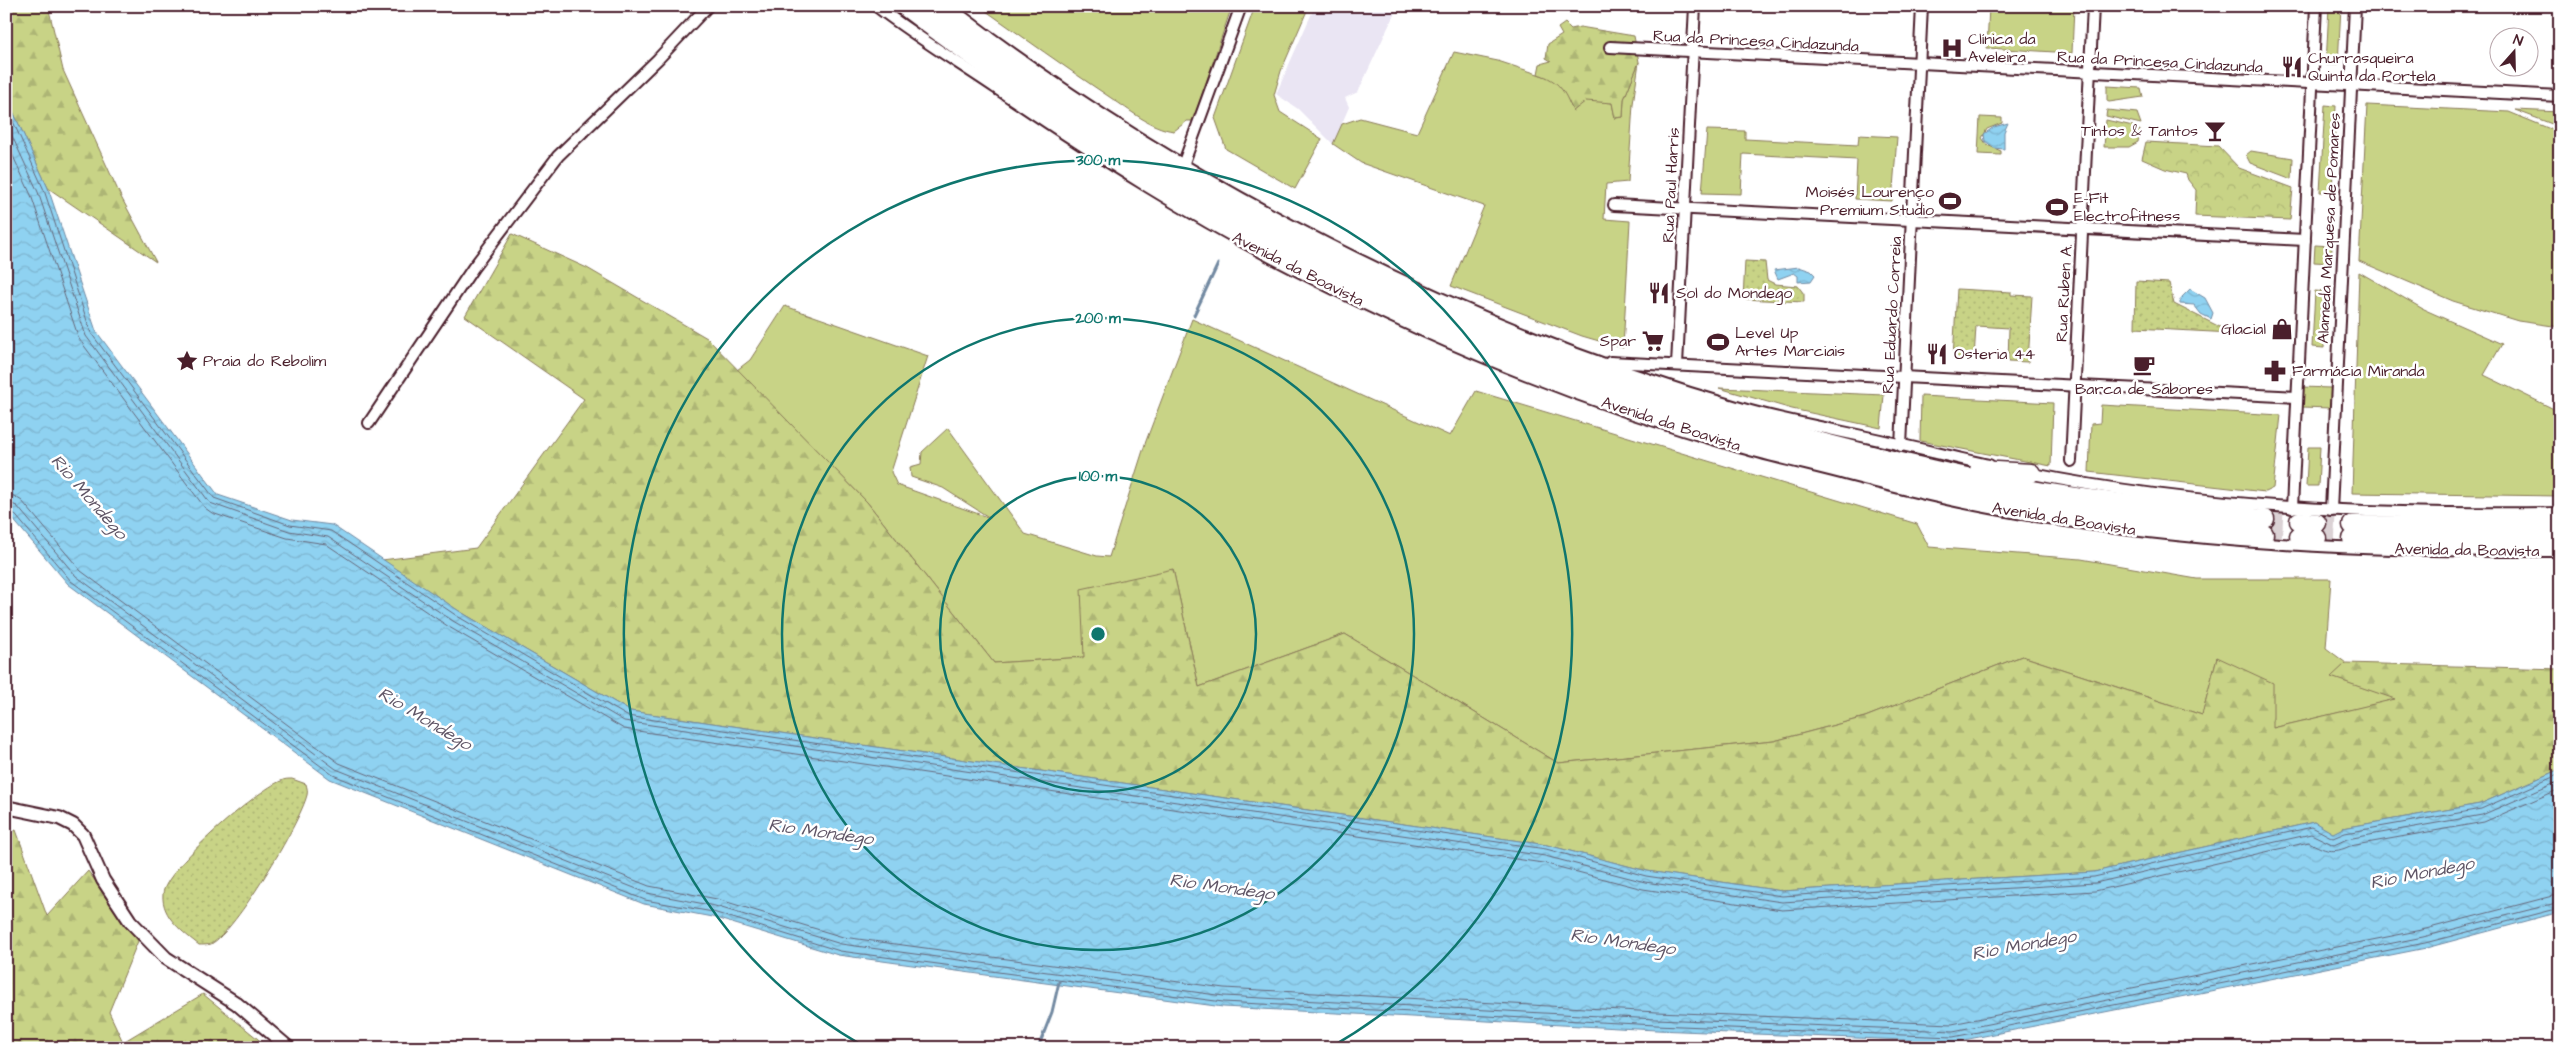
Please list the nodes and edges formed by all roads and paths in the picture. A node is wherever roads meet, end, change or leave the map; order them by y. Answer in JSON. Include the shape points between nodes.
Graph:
{"nodes":[{"id":1,"x":708,"y":6,"type":"edge"},
{"id":2,"x":876,"y":6,"type":"edge"},
{"id":3,"x":904,"y":6,"type":"edge"},
{"id":4,"x":929,"y":6,"type":"edge"},
{"id":5,"x":948,"y":6,"type":"edge"},
{"id":6,"x":1241,"y":6,"type":"edge"},
{"id":7,"x":1695,"y":6,"type":"edge"},
{"id":8,"x":1922,"y":6,"type":"edge"},
{"id":9,"x":2093,"y":6,"type":"edge"},
{"id":10,"x":2316,"y":6,"type":"edge"},
{"id":11,"x":2355,"y":6,"type":"edge"},
{"id":12,"x":1610,"y":47,"type":"dead end"},
{"id":13,"x":1692,"y":53,"type":"junction"},
{"id":14,"x":1919,"y":65,"type":"junction"},
{"id":15,"x":2090,"y":73,"type":"junction"},
{"id":16,"x":2312,"y":84,"type":"junction"},
{"id":17,"x":2351,"y":87,"type":"junction"},
{"id":18,"x":2560,"y":96,"type":"edge"},
{"id":19,"x":1183,"y":165,"type":"junction"},
{"id":20,"x":1614,"y":206,"type":"dead end"},
{"id":21,"x":1685,"y":210,"type":"junction"},
{"id":22,"x":1912,"y":221,"type":"junction"},
{"id":23,"x":2082,"y":229,"type":"junction"},
{"id":24,"x":2304,"y":240,"type":"junction"},
{"id":25,"x":1596,"y":361,"type":"junction"},
{"id":26,"x":1677,"y":365,"type":"junction"},
{"id":27,"x":1904,"y":377,"type":"junction"},
{"id":28,"x":2075,"y":385,"type":"junction"},
{"id":29,"x":2297,"y":397,"type":"junction"},
{"id":30,"x":369,"y":423,"type":"dead end"},
{"id":31,"x":1901,"y":446,"type":"junction"},
{"id":32,"x":2071,"y":461,"type":"dead end"},
{"id":33,"x":1930,"y":469,"type":"junction"},
{"id":34,"x":2031,"y":474,"type":"junction"},
{"id":35,"x":2331,"y":510,"type":"junction"},
{"id":36,"x":2560,"y":513,"type":"edge"},
{"id":37,"x":2297,"y":522,"type":"junction"},
{"id":38,"x":2560,"y":526,"type":"edge"},
{"id":39,"x":2317,"y":530,"type":"tunnel mouth"},
{"id":40,"x":2560,"y":540,"type":"edge"},
{"id":41,"x":2560,"y":551,"type":"edge"},
{"id":42,"x":6,"y":807,"type":"edge"},
{"id":43,"x":289,"y":1048,"type":"edge"}],
"edges":[{"from":1,"to":30,"type":"street","via":[[552,162],[473,268]]},
{"from":2,"to":41,"type":"street","name":"Avenida da Boavista","via":[[929,46],[1099,157],[1297,271],[1504,365],[1684,430],[1926,495],[2088,524],[2264,544],[2346,549]]},
{"from":3,"to":33,"type":"highway","name":"Avenida da Boavista","via":[[1097,142],[1213,211],[1380,298],[1584,385],[1738,434],[1928,482],[2062,508],[2264,527],[1995,483]]},
{"from":4,"to":33,"type":"highway","name":"Avenida da Boavista","via":[[1044,89],[1220,199],[1308,246],[1451,314],[1589,371],[1742,421]]},
{"from":5,"to":19,"type":"street","via":[[1050,80]]},
{"from":6,"to":19,"type":"street"},
{"from":7,"to":13,"type":"street","name":"Rua Paul Harris"},
{"from":8,"to":14,"type":"street","name":"Rua Eduardo Correia"},
{"from":9,"to":15,"type":"street","name":"Rua Ruben A."},
{"from":10,"to":16,"type":"street","name":"Alameda Marquesa de Pomares"},
{"from":11,"to":17,"type":"street","name":"Alameda Marquesa de Pomares"},
{"from":12,"to":13,"type":"street","name":"Rua da Princesa Cindazunda"},
{"from":13,"to":14,"type":"street","name":"Rua da Princesa Cindazunda"},
{"from":13,"to":21,"type":"street","name":"Rua Paul Harris"},
{"from":14,"to":15,"type":"street","name":"Rua da Princesa Cindazunda"},
{"from":14,"to":22,"type":"street","name":"Rua Eduardo Correia"},
{"from":15,"to":16,"type":"street","name":"Rua da Princesa Cindazunda"},
{"from":15,"to":23,"type":"street","name":"Rua Ruben A."},
{"from":16,"to":17,"type":"street","name":"Rua da Princesa Cindazunda"},
{"from":16,"to":24,"type":"street","name":"Alameda Marquesa de Pomares"},
{"from":17,"to":18,"type":"street","name":"Rua da Princesa Cindazunda"},
{"from":17,"to":35,"type":"street","name":"Alameda Marquesa de Pomares"},
{"from":19,"to":25,"type":"street","via":[[1392,275]]},
{"from":20,"to":21,"type":"street"},
{"from":21,"to":22,"type":"street"},
{"from":21,"to":26,"type":"street","name":"Rua Paul Harris"},
{"from":22,"to":23,"type":"street"},
{"from":22,"to":27,"type":"street","name":"Rua Eduardo Correia"},
{"from":23,"to":24,"type":"street"},
{"from":23,"to":28,"type":"street","name":"Rua Ruben A."},
{"from":24,"to":29,"type":"street","name":"Alameda Marquesa de Pomares"},
{"from":25,"to":26,"type":"street"},
{"from":25,"to":31,"type":"street","via":[[1746,410]]},
{"from":26,"to":27,"type":"street"},
{"from":27,"to":28,"type":"street"},
{"from":27,"to":31,"type":"street","name":"Rua Eduardo Correia"},
{"from":28,"to":29,"type":"street"},
{"from":28,"to":32,"type":"street","name":"Rua Ruben A."},
{"from":29,"to":37,"type":"street","name":"Alameda Marquesa de Pomares"},
{"from":31,"to":34,"type":"street"},
{"from":33,"to":34,"type":"highway","via":[[1960,467]]},
{"from":34,"to":37,"type":"street","via":[[2138,490]]},
{"from":35,"to":36,"type":"street"},
{"from":35,"to":37,"type":"street"},
{"from":37,"to":39,"type":"highway"},
{"from":38,"to":40,"type":"highway","name":"Avenida da Boavista","via":[[2352,532]]},
{"from":42,"to":43,"type":"street","via":[[59,818],[74,825],[83,834],[103,880],[130,920],[166,958],[236,1003]]}]}
